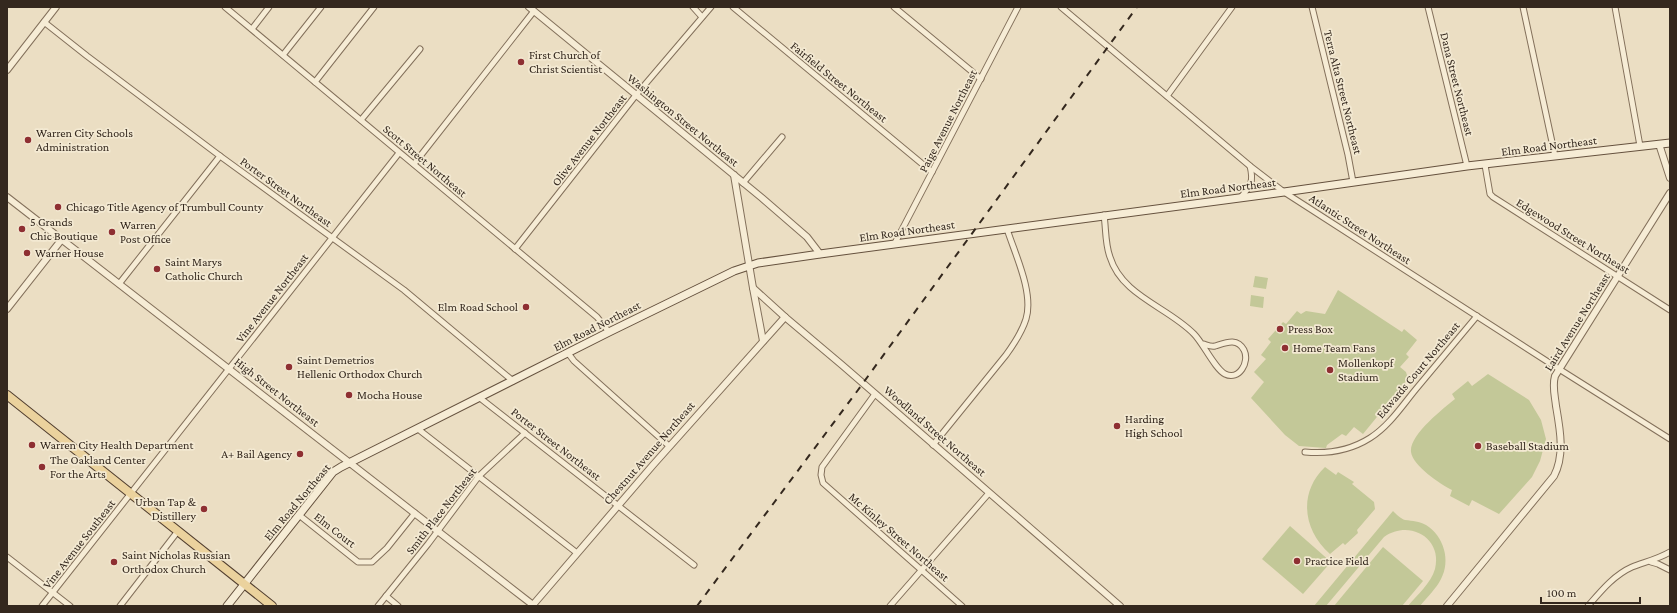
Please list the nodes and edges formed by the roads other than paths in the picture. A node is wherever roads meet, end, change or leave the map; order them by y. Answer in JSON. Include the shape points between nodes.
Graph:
{"nodes":[{"id":1,"x":56,"y":7,"type":"edge"},
{"id":2,"x":225,"y":7,"type":"edge"},
{"id":3,"x":269,"y":7,"type":"edge"},
{"id":4,"x":321,"y":7,"type":"edge"},
{"id":5,"x":374,"y":7,"type":"edge"},
{"id":6,"x":693,"y":7,"type":"edge"},
{"id":7,"x":711,"y":7,"type":"edge"},
{"id":8,"x":732,"y":7,"type":"edge"},
{"id":9,"x":894,"y":7,"type":"edge"},
{"id":10,"x":1018,"y":7,"type":"edge"},
{"id":11,"x":1061,"y":7,"type":"edge"},
{"id":12,"x":1232,"y":7,"type":"edge"},
{"id":13,"x":1312,"y":7,"type":"edge"},
{"id":14,"x":1428,"y":7,"type":"edge"},
{"id":15,"x":1523,"y":7,"type":"edge"},
{"id":16,"x":1615,"y":7,"type":"edge"},
{"id":17,"x":532,"y":9,"type":"edge"},
{"id":18,"x":702,"y":17,"type":"junction"},
{"id":19,"x":44,"y":22,"type":"junction"},
{"id":20,"x":252,"y":29,"type":"junction"},
{"id":21,"x":420,"y":49,"type":"dead end"},
{"id":22,"x":283,"y":55,"type":"junction"},
{"id":23,"x":7,"y":70,"type":"edge"},
{"id":24,"x":981,"y":79,"type":"junction"},
{"id":25,"x":315,"y":82,"type":"junction"},
{"id":26,"x":636,"y":95,"type":"junction"},
{"id":27,"x":1167,"y":96,"type":"junction"},
{"id":28,"x":361,"y":120,"type":"junction"},
{"id":29,"x":782,"y":137,"type":"dead end"},
{"id":30,"x":1670,"y":143,"type":"edge"},
{"id":31,"x":1659,"y":144,"type":"junction"},
{"id":32,"x":1640,"y":146,"type":"junction"},
{"id":33,"x":399,"y":153,"type":"junction"},
{"id":34,"x":220,"y":156,"type":"junction"},
{"id":35,"x":1556,"y":156,"type":"junction"},
{"id":36,"x":414,"y":164,"type":"junction"},
{"id":37,"x":1485,"y":165,"type":"junction"},
{"id":38,"x":1250,"y":166,"type":"junction"},
{"id":39,"x":1467,"y":166,"type":"junction"},
{"id":40,"x":932,"y":172,"type":"junction"},
{"id":41,"x":734,"y":175,"type":"junction"},
{"id":42,"x":1670,"y":178,"type":"edge"},
{"id":43,"x":1352,"y":182,"type":"junction"},
{"id":44,"x":744,"y":183,"type":"junction"},
{"id":45,"x":1284,"y":192,"type":"junction"},
{"id":46,"x":1670,"y":192,"type":"edge"},
{"id":47,"x":7,"y":197,"type":"edge"},
{"id":48,"x":1240,"y":198,"type":"junction"},
{"id":49,"x":1104,"y":215,"type":"junction"},
{"id":50,"x":1007,"y":229,"type":"junction"},
{"id":51,"x":332,"y":238,"type":"junction"},
{"id":52,"x":62,"y":239,"type":"junction"},
{"id":53,"x":895,"y":244,"type":"junction"},
{"id":54,"x":515,"y":249,"type":"junction"},
{"id":55,"x":820,"y":254,"type":"junction"},
{"id":56,"x":749,"y":266,"type":"junction"},
{"id":57,"x":1618,"y":277,"type":"junction"},
{"id":58,"x":119,"y":284,"type":"junction"},
{"id":59,"x":753,"y":288,"type":"junction"},
{"id":60,"x":7,"y":309,"type":"edge"},
{"id":61,"x":1670,"y":310,"type":"edge"},
{"id":62,"x":1477,"y":316,"type":"junction"},
{"id":63,"x":784,"y":317,"type":"junction"},
{"id":64,"x":609,"y":332,"type":"junction"},
{"id":65,"x":763,"y":342,"type":"junction"},
{"id":66,"x":1203,"y":344,"type":"junction"},
{"id":67,"x":568,"y":353,"type":"junction"},
{"id":68,"x":229,"y":369,"type":"junction"},
{"id":69,"x":1559,"y":369,"type":"junction"},
{"id":70,"x":513,"y":381,"type":"junction"},
{"id":71,"x":875,"y":394,"type":"junction"},
{"id":72,"x":7,"y":395,"type":"edge"},
{"id":73,"x":480,"y":398,"type":"junction"},
{"id":74,"x":418,"y":429,"type":"junction"},
{"id":75,"x":525,"y":433,"type":"junction"},
{"id":76,"x":1670,"y":439,"type":"edge"},
{"id":77,"x":933,"y":445,"type":"junction"},
{"id":78,"x":669,"y":446,"type":"junction"},
{"id":79,"x":1305,"y":452,"type":"dead end"},
{"id":80,"x":350,"y":463,"type":"junction"},
{"id":81,"x":479,"y":476,"type":"junction"},
{"id":82,"x":989,"y":493,"type":"junction"},
{"id":83,"x":131,"y":494,"type":"junction"},
{"id":84,"x":618,"y":505,"type":"junction"},
{"id":85,"x":415,"y":513,"type":"junction"},
{"id":86,"x":299,"y":515,"type":"junction"},
{"id":87,"x":437,"y":530,"type":"junction"},
{"id":88,"x":178,"y":531,"type":"junction"},
{"id":89,"x":1670,"y":552,"type":"edge"},
{"id":90,"x":577,"y":553,"type":"junction"},
{"id":91,"x":7,"y":557,"type":"edge"},
{"id":92,"x":1650,"y":562,"type":"junction"},
{"id":93,"x":694,"y":565,"type":"dead end"},
{"id":94,"x":1670,"y":570,"type":"edge"},
{"id":95,"x":922,"y":571,"type":"junction"},
{"id":96,"x":245,"y":584,"type":"junction"},
{"id":97,"x":53,"y":593,"type":"junction"},
{"id":98,"x":386,"y":596,"type":"junction"},
{"id":99,"x":42,"y":606,"type":"edge"},
{"id":100,"x":70,"y":606,"type":"edge"},
{"id":101,"x":120,"y":606,"type":"edge"},
{"id":102,"x":227,"y":606,"type":"edge"},
{"id":103,"x":272,"y":606,"type":"edge"},
{"id":104,"x":378,"y":606,"type":"edge"},
{"id":105,"x":398,"y":606,"type":"edge"},
{"id":106,"x":533,"y":606,"type":"edge"},
{"id":107,"x":890,"y":606,"type":"edge"},
{"id":108,"x":962,"y":606,"type":"edge"},
{"id":109,"x":1120,"y":606,"type":"edge"},
{"id":110,"x":1447,"y":606,"type":"edge"},
{"id":111,"x":1588,"y":606,"type":"edge"}],
"edges":[{"from":1,"to":19,"type":"street"},
{"from":2,"to":20,"type":"street","name":"Scott Street Northeast"},
{"from":3,"to":20,"type":"street"},
{"from":4,"to":22,"type":"street"},
{"from":5,"to":25,"type":"street"},
{"from":6,"to":18,"type":"street"},
{"from":7,"to":18,"type":"street","name":"Olive Avenue Northeast"},
{"from":8,"to":40,"type":"street","name":"Fairfield Street Northeast"},
{"from":9,"to":24,"type":"street"},
{"from":10,"to":24,"type":"street","name":"Paige Avenue Northeast"},
{"from":11,"to":27,"type":"street","name":"Atlantic Street Northeast"},
{"from":12,"to":27,"type":"street"},
{"from":13,"to":43,"type":"street","name":"Terra Alta Street Northeast","via":[[1348,155]]},
{"from":14,"to":39,"type":"street","name":"Dana Street Northeast"},
{"from":15,"to":35,"type":"street"},
{"from":16,"to":32,"type":"street"},
{"from":17,"to":26,"type":"street","name":"Washington Street Northeast"},
{"from":17,"to":36,"type":"street"},
{"from":18,"to":26,"type":"street","name":"Olive Avenue Northeast"},
{"from":19,"to":23,"type":"street"},
{"from":19,"to":34,"type":"street","name":"Porter Street Northeast"},
{"from":20,"to":22,"type":"street","name":"Scott Street Northeast"},
{"from":21,"to":28,"type":"street"},
{"from":22,"to":25,"type":"street","name":"Scott Street Northeast"},
{"from":24,"to":40,"type":"street","name":"Paige Avenue Northeast"},
{"from":25,"to":28,"type":"street","name":"Scott Street Northeast"},
{"from":26,"to":41,"type":"street","name":"Washington Street Northeast"},
{"from":26,"to":54,"type":"street","name":"Olive Avenue Northeast"},
{"from":27,"to":38,"type":"street","name":"Atlantic Street Northeast"},
{"from":28,"to":33,"type":"street","name":"Scott Street Northeast"},
{"from":29,"to":44,"type":"street"},
{"from":30,"to":31,"type":"main road","name":"Elm Road Northeast"},
{"from":31,"to":32,"type":"main road","name":"Elm Road Northeast"},
{"from":31,"to":42,"type":"street"},
{"from":32,"to":35,"type":"main road","name":"Elm Road Northeast"},
{"from":33,"to":36,"type":"street","name":"Scott Street Northeast"},
{"from":33,"to":51,"type":"street","name":"Vine Avenue Northeast"},
{"from":34,"to":51,"type":"street","name":"Porter Street Northeast"},
{"from":34,"to":58,"type":"street"},
{"from":35,"to":37,"type":"main road","name":"Elm Road Northeast"},
{"from":36,"to":54,"type":"street","name":"Scott Street Northeast"},
{"from":37,"to":39,"type":"main road","name":"Elm Road Northeast"},
{"from":37,"to":57,"type":"street","name":"Edgewood Street Northeast","via":[[1490,194],[1493,197]]},
{"from":38,"to":45,"type":"street","name":"Atlantic Street Northeast"},
{"from":38,"to":48,"type":"street","via":[[1252,181]]},
{"from":39,"to":43,"type":"main road","name":"Elm Road Northeast"},
{"from":40,"to":53,"type":"street","name":"Paige Avenue Northeast"},
{"from":41,"to":44,"type":"street","name":"Washington Street Northeast"},
{"from":41,"to":56,"type":"street"},
{"from":43,"to":45,"type":"main road","name":"Elm Road Northeast"},
{"from":44,"to":55,"type":"street","name":"Washington Street Northeast","via":[[807,237]]},
{"from":45,"to":48,"type":"main road","name":"Elm Road Northeast"},
{"from":45,"to":62,"type":"street","name":"Atlantic Street Northeast"},
{"from":46,"to":57,"type":"street","name":"Laird Avenue Northeast"},
{"from":47,"to":52,"type":"street","name":"High Street Northeast"},
{"from":48,"to":49,"type":"main road","name":"Elm Road Northeast"},
{"from":49,"to":50,"type":"main road","name":"Elm Road Northeast"},
{"from":49,"to":66,"type":"street","via":[[1110,257],[1125,281],[1182,324]]},
{"from":50,"to":53,"type":"main road","name":"Elm Road Northeast"},
{"from":50,"to":77,"type":"street","via":[[1028,296],[1026,320],[1017,340],[1006,355]]},
{"from":51,"to":68,"type":"street","name":"Vine Avenue Northeast"},
{"from":51,"to":70,"type":"street","name":"Porter Street Northeast","via":[[404,290]]},
{"from":52,"to":58,"type":"street","name":"High Street Northeast"},
{"from":52,"to":60,"type":"street"},
{"from":53,"to":55,"type":"main road","name":"Elm Road Northeast"},
{"from":54,"to":64,"type":"street","name":"Scott Street Northeast"},
{"from":55,"to":56,"type":"main road","name":"Elm Road Northeast"},
{"from":56,"to":59,"type":"street"},
{"from":56,"to":64,"type":"main road","name":"Elm Road Northeast"},
{"from":57,"to":61,"type":"street","name":"Edgewood Street Northeast"},
{"from":57,"to":69,"type":"street","name":"Laird Avenue Northeast"},
{"from":58,"to":68,"type":"street","name":"High Street Northeast"},
{"from":59,"to":63,"type":"street","name":"Woodland Street Northeast"},
{"from":59,"to":65,"type":"street"},
{"from":62,"to":69,"type":"street","name":"Atlantic Street Northeast"},
{"from":62,"to":79,"type":"street","name":"Edwards Court Northeast","via":[[1376,434],[1366,441],[1340,450]]},
{"from":63,"to":65,"type":"street","name":"Chestnut Avenue Northeast"},
{"from":63,"to":71,"type":"street","name":"Woodland Street Northeast"},
{"from":64,"to":67,"type":"main road","name":"Elm Road Northeast"},
{"from":65,"to":78,"type":"street","name":"Chestnut Avenue Northeast"},
{"from":66,"to":66,"type":"street","via":[[1225,374],[1232,375],[1243,369],[1246,357],[1241,346],[1230,342],[1210,346]]},
{"from":67,"to":70,"type":"main road","name":"Elm Road Northeast"},
{"from":67,"to":78,"type":"street"},
{"from":68,"to":80,"type":"street","name":"High Street Northeast"},
{"from":68,"to":83,"type":"street","name":"Vine Avenue Northeast"},
{"from":69,"to":76,"type":"street","name":"Atlantic Street Northeast"},
{"from":69,"to":110,"type":"street","name":"Laird Avenue Northeast","via":[[1553,383],[1560,437],[1560,455],[1556,471],[1550,482]]},
{"from":70,"to":73,"type":"main road","name":"Elm Road Northeast"},
{"from":71,"to":77,"type":"street","name":"Woodland Street Northeast"},
{"from":71,"to":95,"type":"street","name":"Mc Kinley Street Northeast","via":[[822,467],[823,483]]},
{"from":72,"to":83,"type":"main road"},
{"from":73,"to":74,"type":"main road","name":"Elm Road Northeast"},
{"from":73,"to":75,"type":"street","name":"Porter Street Northeast"},
{"from":74,"to":80,"type":"main road","name":"Elm Road Northeast"},
{"from":74,"to":81,"type":"street"},
{"from":75,"to":81,"type":"street","name":"Smith Place Northeast"},
{"from":75,"to":84,"type":"street","name":"Porter Street Northeast"},
{"from":77,"to":82,"type":"street","name":"Woodland Street Northeast"},
{"from":78,"to":84,"type":"street","name":"Chestnut Avenue Northeast"},
{"from":80,"to":85,"type":"street","name":"High Street Northeast"},
{"from":80,"to":86,"type":"main road","name":"Elm Road Northeast","via":[[333,472]]},
{"from":81,"to":87,"type":"street","name":"Smith Place Northeast"},
{"from":81,"to":90,"type":"street"},
{"from":82,"to":95,"type":"street"},
{"from":82,"to":109,"type":"street","name":"Woodland Street Northeast"},
{"from":83,"to":88,"type":"main road"},
{"from":83,"to":97,"type":"street","name":"Vine Avenue Southeast"},
{"from":84,"to":90,"type":"street","name":"Chestnut Avenue Northeast"},
{"from":84,"to":93,"type":"street","name":"Porter Street Northeast"},
{"from":85,"to":86,"type":"street","name":"Elm Court","via":[[387,548],[372,562],[358,562]]},
{"from":85,"to":87,"type":"street","name":"High Street Northeast"},
{"from":86,"to":96,"type":"main road","name":"Elm Road Northeast"},
{"from":87,"to":98,"type":"street","name":"Smith Place Northeast"},
{"from":87,"to":106,"type":"street","name":"High Street Northeast"},
{"from":88,"to":96,"type":"main road"},
{"from":88,"to":101,"type":"street"},
{"from":89,"to":92,"type":"street"},
{"from":90,"to":106,"type":"street","name":"Chestnut Avenue Northeast"},
{"from":91,"to":97,"type":"street"},
{"from":92,"to":94,"type":"street"},
{"from":92,"to":111,"type":"street","via":[[1619,574]]},
{"from":95,"to":107,"type":"street"},
{"from":95,"to":108,"type":"street","name":"Mc Kinley Street Northeast"},
{"from":96,"to":102,"type":"main road","name":"Elm Road Northeast"},
{"from":96,"to":103,"type":"main road"},
{"from":97,"to":99,"type":"street","name":"Vine Avenue Southeast"},
{"from":97,"to":100,"type":"street"},
{"from":98,"to":104,"type":"street","name":"Smith Place Northeast"},
{"from":98,"to":105,"type":"street"}]}
